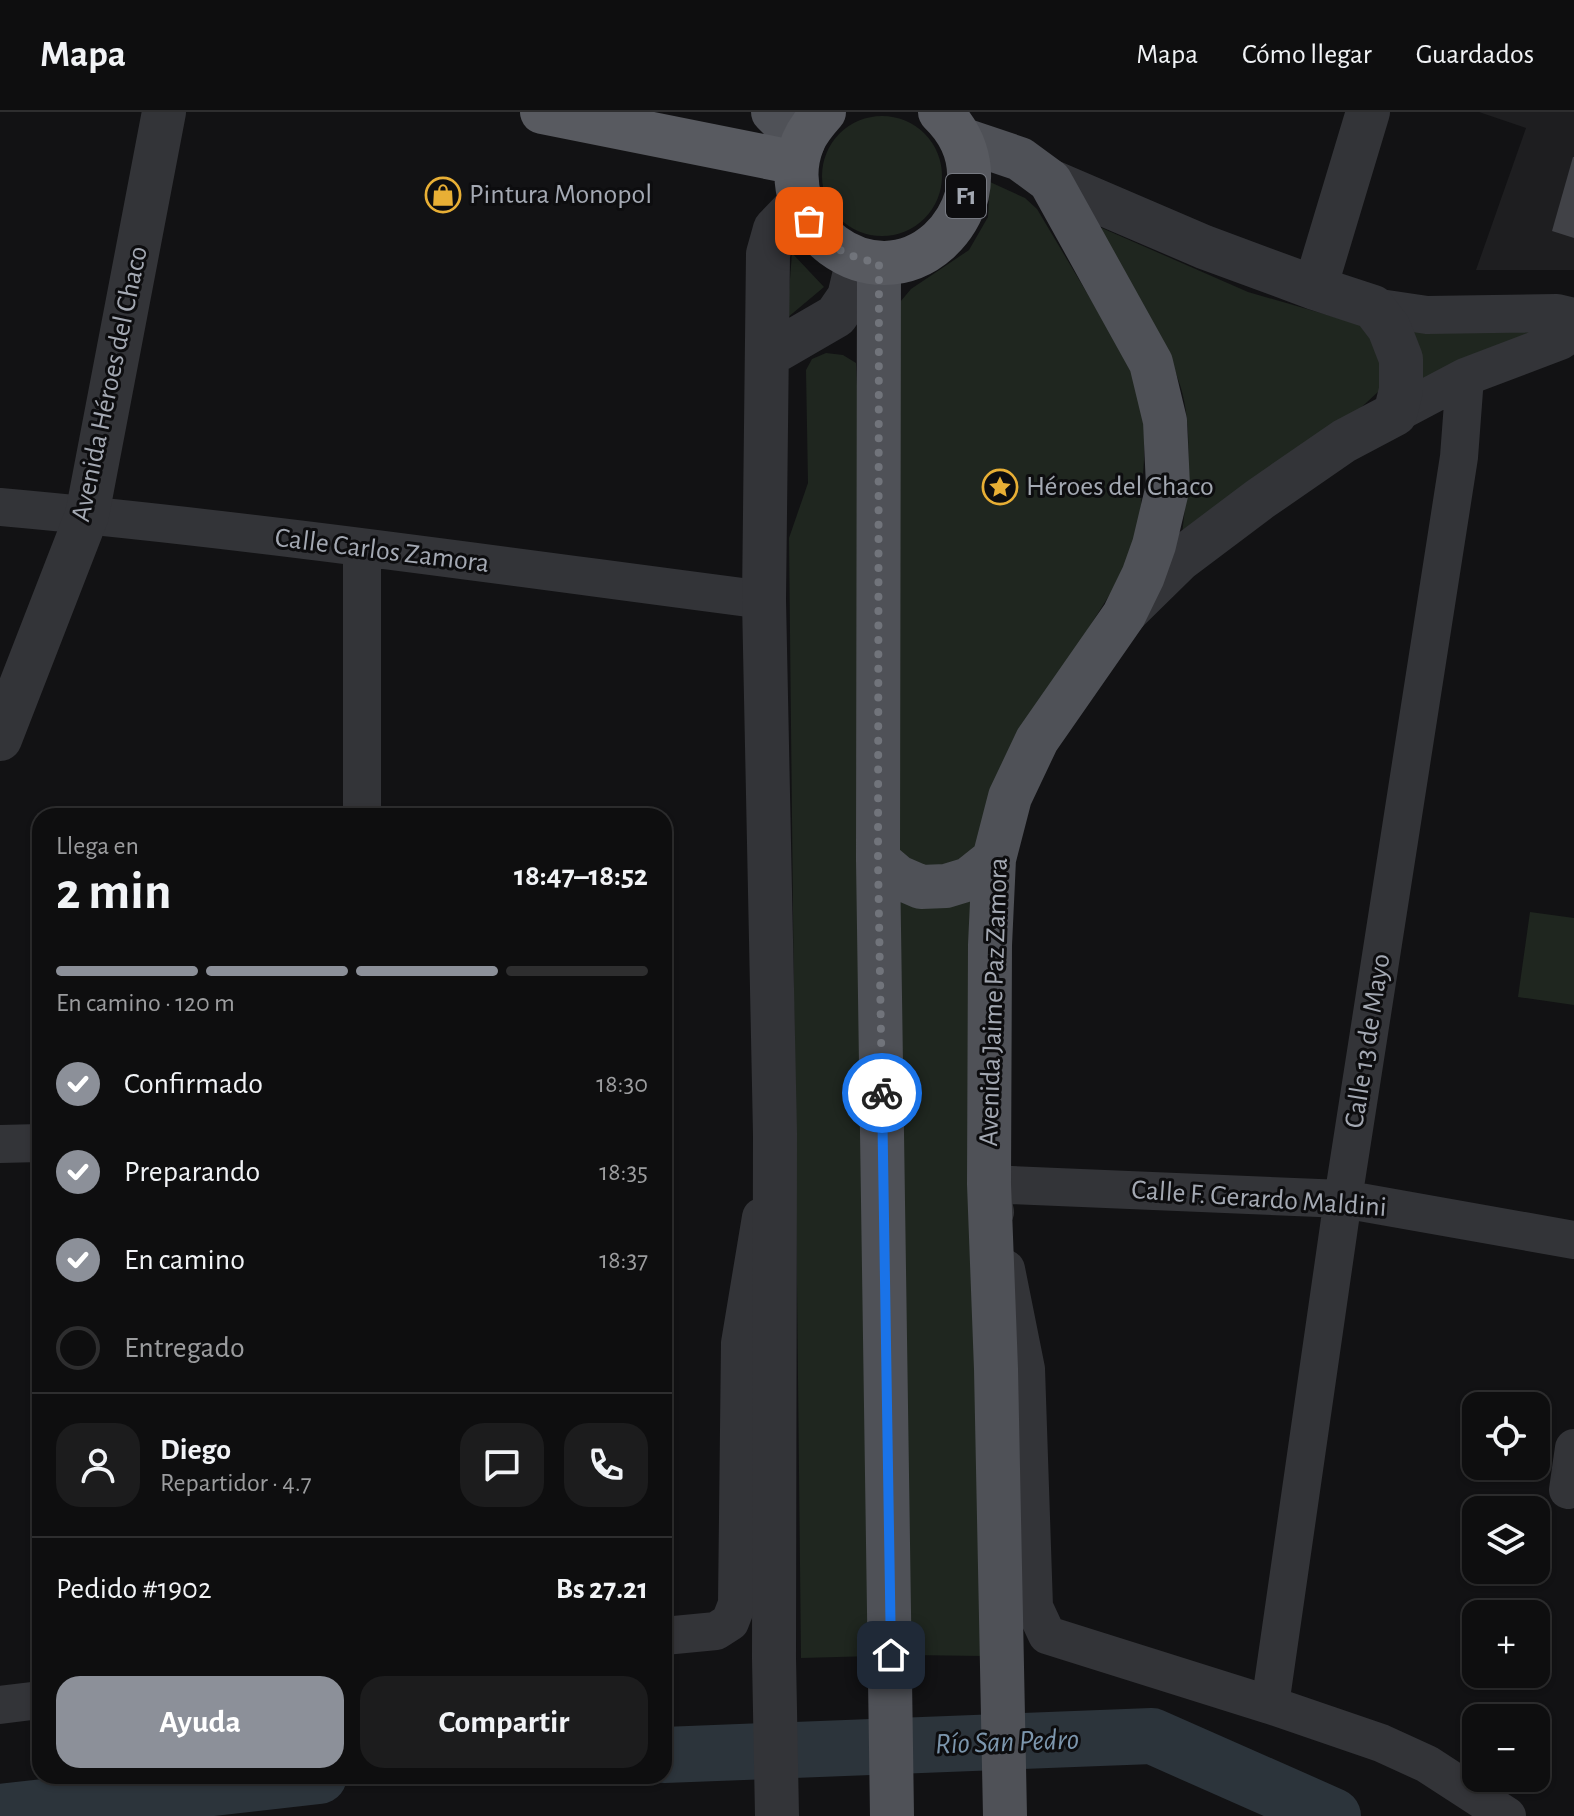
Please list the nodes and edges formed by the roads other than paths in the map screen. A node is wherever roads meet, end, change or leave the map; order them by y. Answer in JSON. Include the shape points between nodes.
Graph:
{"nodes":[{"id":1,"x":164,"y":112,"type":"edge"},
{"id":2,"x":542,"y":112,"type":"edge"},
{"id":3,"x":1368,"y":112,"type":"edge"},
{"id":4,"x":952,"y":121,"type":"edge"},
{"id":5,"x":800,"y":146,"type":"edge"},
{"id":6,"x":1050,"y":181,"type":"junction"},
{"id":7,"x":868,"y":261,"type":"junction"},
{"id":8,"x":1315,"y":288,"type":"junction"},
{"id":9,"x":1373,"y":307,"type":"junction"},
{"id":10,"x":1574,"y":317,"type":"edge"},
{"id":11,"x":1574,"y":332,"type":"edge"},
{"id":12,"x":767,"y":356,"type":"junction"},
{"id":13,"x":1465,"y":377,"type":"junction"},
{"id":14,"x":1395,"y":414,"type":"junction"},
{"id":15,"x":0,"y":507,"type":"edge"},
{"id":16,"x":87,"y":515,"type":"junction"},
{"id":17,"x":362,"y":548,"type":"junction"},
{"id":18,"x":764,"y":600,"type":"junction"},
{"id":19,"x":1124,"y":615,"type":"junction"},
{"id":20,"x":0,"y":739,"type":"edge"},
{"id":21,"x":362,"y":808,"type":"edge"},
{"id":22,"x":994,"y":859,"type":"junction"},
{"id":23,"x":878,"y":860,"type":"junction"},
{"id":24,"x":775,"y":1134,"type":"junction"},
{"id":25,"x":32,"y":1143,"type":"edge"},
{"id":26,"x":0,"y":1144,"type":"edge"},
{"id":27,"x":989,"y":1184,"type":"junction"},
{"id":28,"x":1343,"y":1199,"type":"junction"},
{"id":29,"x":1574,"y":1240,"type":"edge"},
{"id":30,"x":1574,"y":1448,"type":"edge"},
{"id":31,"x":1568,"y":1490,"type":"dead end"},
{"id":32,"x":672,"y":1635,"type":"edge"},
{"id":33,"x":32,"y":1701,"type":"edge"},
{"id":34,"x":0,"y":1705,"type":"edge"},
{"id":35,"x":1270,"y":1705,"type":"junction"},
{"id":36,"x":777,"y":1816,"type":"edge"},
{"id":37,"x":892,"y":1816,"type":"edge"},
{"id":38,"x":1005,"y":1816,"type":"edge"},
{"id":39,"x":1507,"y":1816,"type":"edge"}],
"edges":[{"from":1,"to":16,"type":"street","name":"Avenida Héroes del Chaco"},
{"from":2,"to":5,"type":"highway"},
{"from":3,"to":8,"type":"street"},
{"from":4,"to":6,"type":"main road","name":"Avenida Jaime Paz Zamora"},
{"from":4,"to":7,"type":"highway","number":"F1","via":[[967,156],[969,183],[963,209],[949,232],[929,249],[905,260]]},
{"from":5,"to":7,"type":"highway","via":[[809,221],[839,251]]},
{"from":5,"to":12,"type":"street","via":[[768,254]]},
{"from":6,"to":8,"type":"street"},
{"from":6,"to":19,"type":"main road","name":"Avenida Jaime Paz Zamora","via":[[1151,363],[1165,421],[1168,486],[1154,545]]},
{"from":7,"to":12,"type":"street","via":[[836,316]]},
{"from":7,"to":23,"type":"main road"},
{"from":8,"to":9,"type":"street"},
{"from":9,"to":10,"type":"street","via":[[1427,315]]},
{"from":9,"to":14,"type":"street","via":[[1389,328],[1401,359]]},
{"from":11,"to":13,"type":"street"},
{"from":12,"to":18,"type":"street"},
{"from":13,"to":14,"type":"street"},
{"from":13,"to":28,"type":"street","name":"Calle 13 de Mayo","via":[[1459,457]]},
{"from":14,"to":19,"type":"street","via":[[1344,441],[1260,499],[1179,560]]},
{"from":15,"to":16,"type":"street","name":"Calle Carlos Zamora"},
{"from":16,"to":17,"type":"street","name":"Calle Carlos Zamora"},
{"from":16,"to":20,"type":"street","name":"Avenida Héroes del Chaco"},
{"from":17,"to":18,"type":"street","name":"Calle Carlos Zamora"},
{"from":17,"to":21,"type":"street"},
{"from":18,"to":24,"type":"street"},
{"from":19,"to":22,"type":"main road","name":"Avenida Jaime Paz Zamora","via":[[1037,740],[1010,797]]},
{"from":22,"to":23,"type":"main road","via":[[969,879],[921,887]]},
{"from":22,"to":27,"type":"main road","name":"Avenida Jaime Paz Zamora"},
{"from":23,"to":37,"type":"main road"},
{"from":24,"to":32,"type":"street","via":[[740,1343],[737,1604],[730,1622],[716,1631]]},
{"from":24,"to":36,"type":"street"},
{"from":25,"to":26,"type":"street"},
{"from":27,"to":28,"type":"street","name":"Calle F. Gerardo Maldini"},
{"from":27,"to":35,"type":"street","via":[[1026,1369],[1034,1607],[1047,1635]]},
{"from":27,"to":38,"type":"main road","name":"Avenida Jaime Paz Zamora"},
{"from":28,"to":29,"type":"street","name":"Calle F. Gerardo Maldini"},
{"from":28,"to":35,"type":"street","name":"Calle 13 de Mayo"},
{"from":30,"to":31,"type":"street"},
{"from":33,"to":34,"type":"street"},
{"from":35,"to":39,"type":"street","via":[[1427,1764]]}]}
